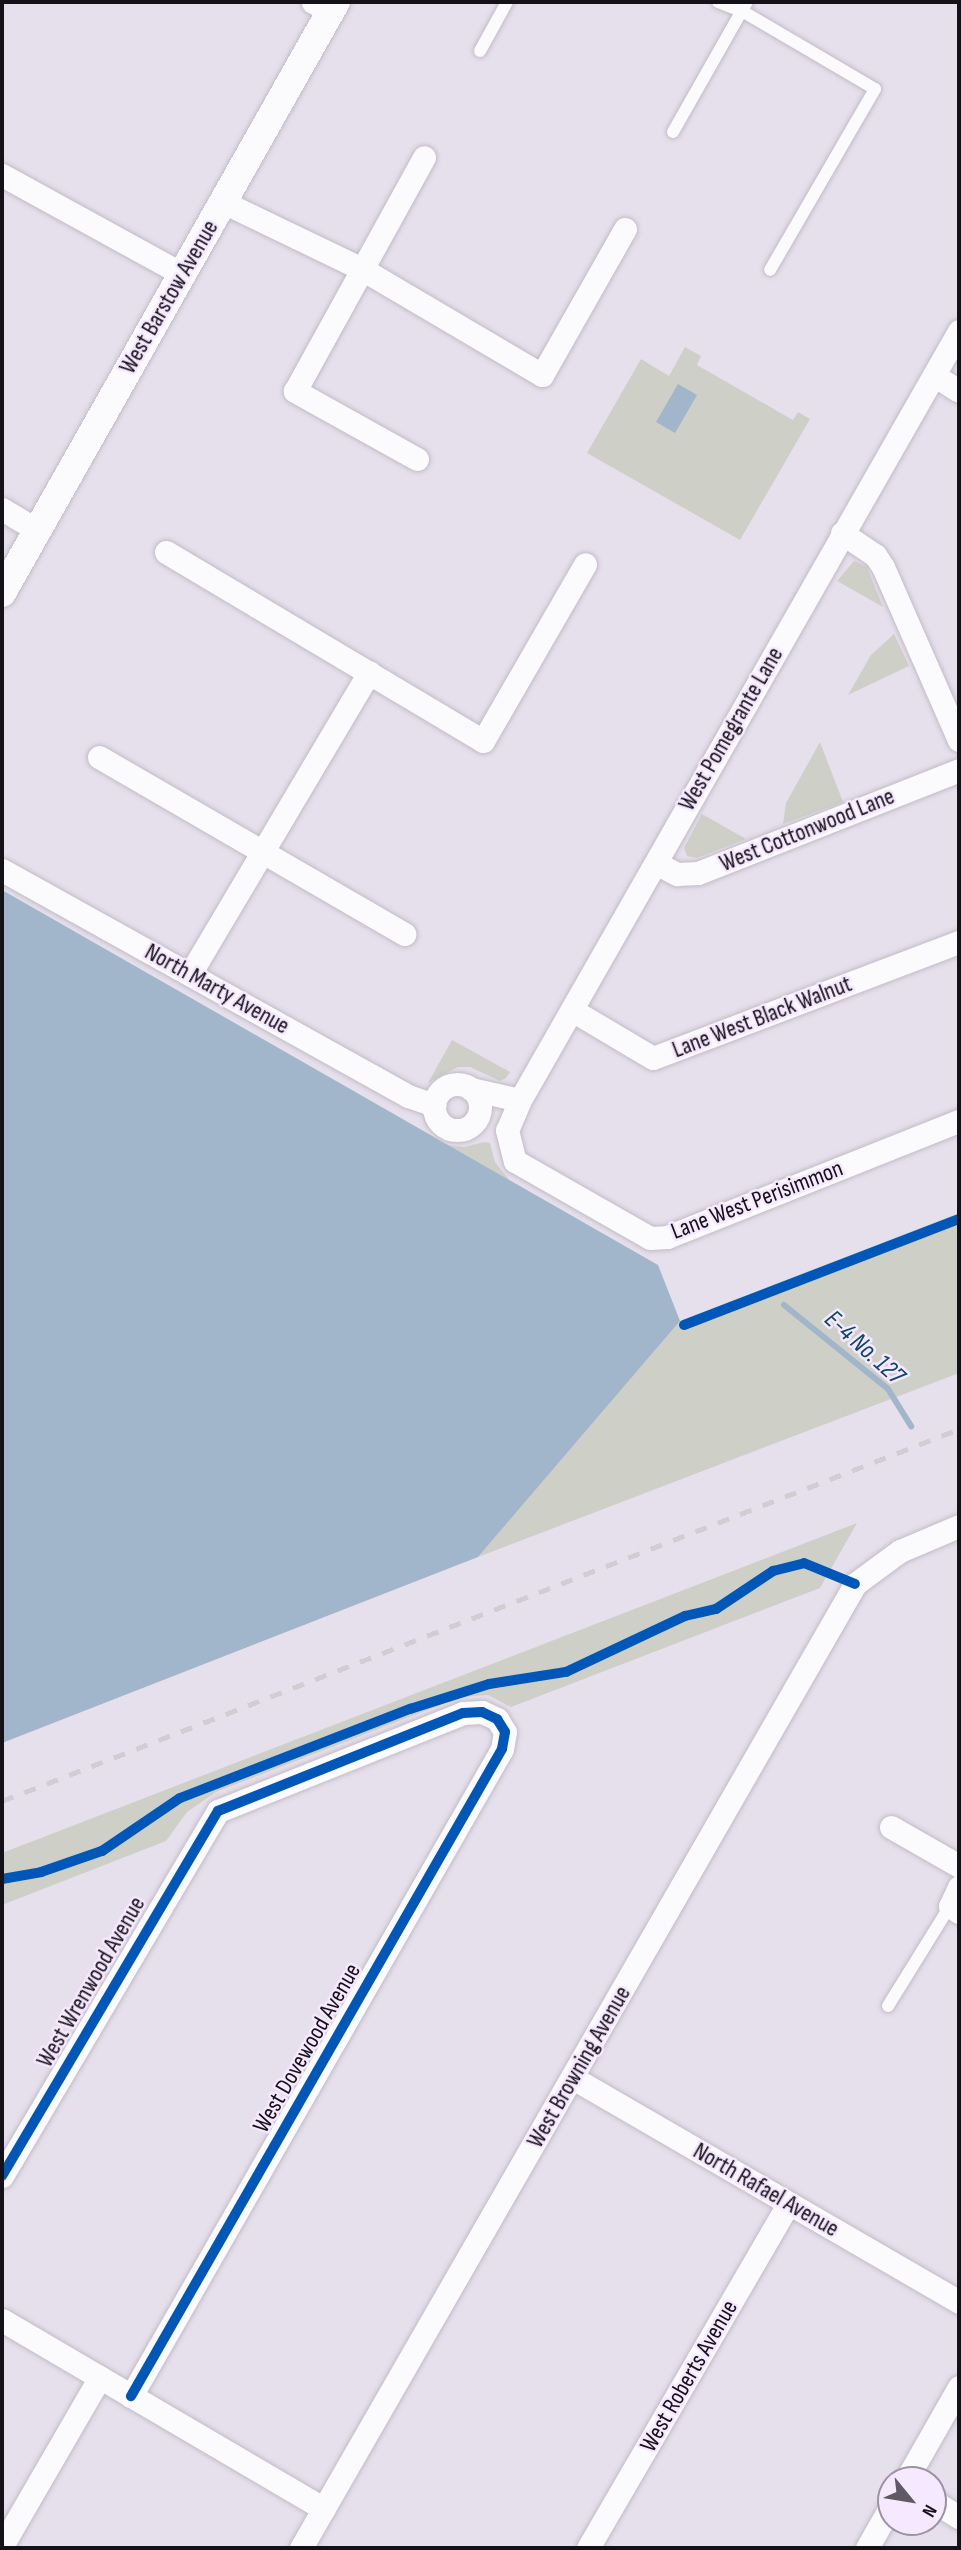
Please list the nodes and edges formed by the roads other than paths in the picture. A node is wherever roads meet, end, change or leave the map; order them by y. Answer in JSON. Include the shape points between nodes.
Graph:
{"nodes":[{"id":1,"x":507,"y":2,"type":"edge"},
{"id":2,"x":718,"y":2,"type":"edge"},
{"id":3,"x":326,"y":5,"type":"edge"},
{"id":4,"x":744,"y":6,"type":"edge"},
{"id":5,"x":480,"y":51,"type":"dead end"},
{"id":6,"x":673,"y":132,"type":"dead end"},
{"id":7,"x":424,"y":157,"type":"dead end"},
{"id":8,"x":2,"y":175,"type":"edge"},
{"id":9,"x":223,"y":202,"type":"junction"},
{"id":10,"x":625,"y":229,"type":"dead end"},
{"id":11,"x":362,"y":269,"type":"junction"},
{"id":12,"x":770,"y":270,"type":"dead end"},
{"id":13,"x":182,"y":274,"type":"junction"},
{"id":14,"x":959,"y":331,"type":"edge"},
{"id":15,"x":935,"y":376,"type":"junction"},
{"id":16,"x":959,"y":391,"type":"edge"},
{"id":17,"x":417,"y":459,"type":"dead end"},
{"id":18,"x":2,"y":509,"type":"edge"},
{"id":19,"x":37,"y":530,"type":"junction"},
{"id":20,"x":842,"y":533,"type":"junction"},
{"id":21,"x":166,"y":552,"type":"dead end"},
{"id":22,"x":585,"y":564,"type":"dead end"},
{"id":23,"x":2,"y":593,"type":"edge"},
{"id":24,"x":369,"y":672,"type":"junction"},
{"id":25,"x":959,"y":740,"type":"edge"},
{"id":26,"x":99,"y":757,"type":"dead end"},
{"id":27,"x":959,"y":769,"type":"edge"},
{"id":28,"x":262,"y":852,"type":"junction"},
{"id":29,"x":656,"y":863,"type":"junction"},
{"id":30,"x":2,"y":870,"type":"edge"},
{"id":31,"x":404,"y":934,"type":"dead end"},
{"id":32,"x":959,"y":942,"type":"edge"},
{"id":33,"x":190,"y":974,"type":"junction"},
{"id":34,"x":572,"y":1010,"type":"junction"},
{"id":35,"x":471,"y":1089,"type":"junction"},
{"id":36,"x":520,"y":1100,"type":"junction"},
{"id":37,"x":434,"y":1105,"type":"junction"},
{"id":38,"x":959,"y":1121,"type":"edge"},
{"id":39,"x":468,"y":1127,"type":"junction"},
{"id":40,"x":507,"y":1130,"type":"junction"},
{"id":41,"x":959,"y":1527,"type":"edge"},
{"id":42,"x":497,"y":1718,"type":"joint"},
{"id":43,"x":891,"y":1827,"type":"dead end"},
{"id":44,"x":959,"y":1866,"type":"edge"},
{"id":45,"x":956,"y":1902,"type":"edge"},
{"id":46,"x":888,"y":2006,"type":"dead end"},
{"id":47,"x":573,"y":2078,"type":"junction"},
{"id":48,"x":2,"y":2176,"type":"edge"},
{"id":49,"x":789,"y":2203,"type":"junction"},
{"id":50,"x":959,"y":2302,"type":"edge"},
{"id":51,"x":2,"y":2320,"type":"edge"},
{"id":52,"x":100,"y":2377,"type":"junction"},
{"id":53,"x":959,"y":2387,"type":"edge"},
{"id":54,"x":131,"y":2396,"type":"junction"},
{"id":55,"x":914,"y":2466,"type":"edge"},
{"id":56,"x":324,"y":2509,"type":"junction"},
{"id":57,"x":877,"y":2530,"type":"edge"},
{"id":58,"x":2,"y":2546,"type":"edge"},
{"id":59,"x":301,"y":2548,"type":"edge"},
{"id":60,"x":588,"y":2548,"type":"edge"},
{"id":61,"x":867,"y":2548,"type":"edge"}],
"edges":[{"from":1,"to":5,"type":"lane"},
{"from":2,"to":4,"type":"lane"},
{"from":3,"to":9,"type":"street","name":"West Barstow Avenue"},
{"from":4,"to":6,"type":"lane"},
{"from":4,"to":12,"type":"lane","via":[[875,89]]},
{"from":7,"to":11,"type":"street"},
{"from":8,"to":13,"type":"street"},
{"from":9,"to":11,"type":"street"},
{"from":9,"to":13,"type":"street","name":"West Barstow Avenue"},
{"from":10,"to":11,"type":"street","via":[[542,374]]},
{"from":11,"to":17,"type":"street","via":[[295,391]]},
{"from":13,"to":19,"type":"street","name":"West Barstow Avenue"},
{"from":14,"to":15,"type":"street","name":"West Pomegrante Lane"},
{"from":15,"to":16,"type":"street"},
{"from":15,"to":20,"type":"street","name":"West Pomegrante Lane"},
{"from":18,"to":19,"type":"street"},
{"from":19,"to":23,"type":"street","name":"West Barstow Avenue"},
{"from":20,"to":25,"type":"street","via":[[875,555],[883,567]]},
{"from":20,"to":29,"type":"street","name":"West Pomegrante Lane"},
{"from":21,"to":24,"type":"street"},
{"from":22,"to":24,"type":"street","via":[[483,741]]},
{"from":24,"to":28,"type":"street"},
{"from":26,"to":28,"type":"street"},
{"from":27,"to":29,"type":"street","name":"West Cottonwood Lane","via":[[698,873],[677,874]]},
{"from":28,"to":31,"type":"street"},
{"from":28,"to":33,"type":"street"},
{"from":29,"to":34,"type":"street","name":"West Pomegrante Lane"},
{"from":30,"to":33,"type":"street","name":"North Marty Avenue"},
{"from":32,"to":34,"type":"street","name":"Lane West Black Walnut","via":[[653,1058]]},
{"from":33,"to":37,"type":"street","name":"North Marty Avenue","via":[[408,1096]]},
{"from":34,"to":36,"type":"street","name":"West Pomegrante Lane"},
{"from":35,"to":36,"type":"street"},
{"from":35,"to":37,"type":"street","via":[[451,1085],[438,1093]]},
{"from":35,"to":39,"type":"street","via":[[480,1109]]},
{"from":36,"to":40,"type":"street","name":"West Pomegrante Lane"},
{"from":37,"to":39,"type":"street","name":"North Marty Avenue","via":[[435,1115],[445,1127]]},
{"from":38,"to":40,"type":"street","name":"Lane West Perisimmon","via":[[667,1237],[650,1238],[515,1161]]},
{"from":39,"to":40,"type":"street","name":"North Marty Avenue"},
{"from":41,"to":47,"type":"street","name":"West Browning Avenue","via":[[900,1551],[855,1584]]},
{"from":42,"to":48,"type":"street","name":"West Wrenwood Avenue","via":[[482,1712],[463,1713],[218,1811]]},
{"from":42,"to":54,"type":"street","name":"West Dovewood Avenue","via":[[505,1732],[502,1749]]},
{"from":43,"to":44,"type":"street"},
{"from":45,"to":46,"type":"lane"},
{"from":47,"to":49,"type":"street","name":"North Rafael Avenue"},
{"from":47,"to":56,"type":"street","name":"West Browning Avenue"},
{"from":49,"to":50,"type":"street","name":"North Rafael Avenue"},
{"from":49,"to":60,"type":"street","name":"West Roberts Avenue"},
{"from":51,"to":52,"type":"street"},
{"from":52,"to":54,"type":"street"},
{"from":52,"to":58,"type":"street"},
{"from":53,"to":55,"type":"street"},
{"from":54,"to":56,"type":"street"},
{"from":56,"to":59,"type":"street","name":"West Browning Avenue"},
{"from":57,"to":61,"type":"street"}]}
